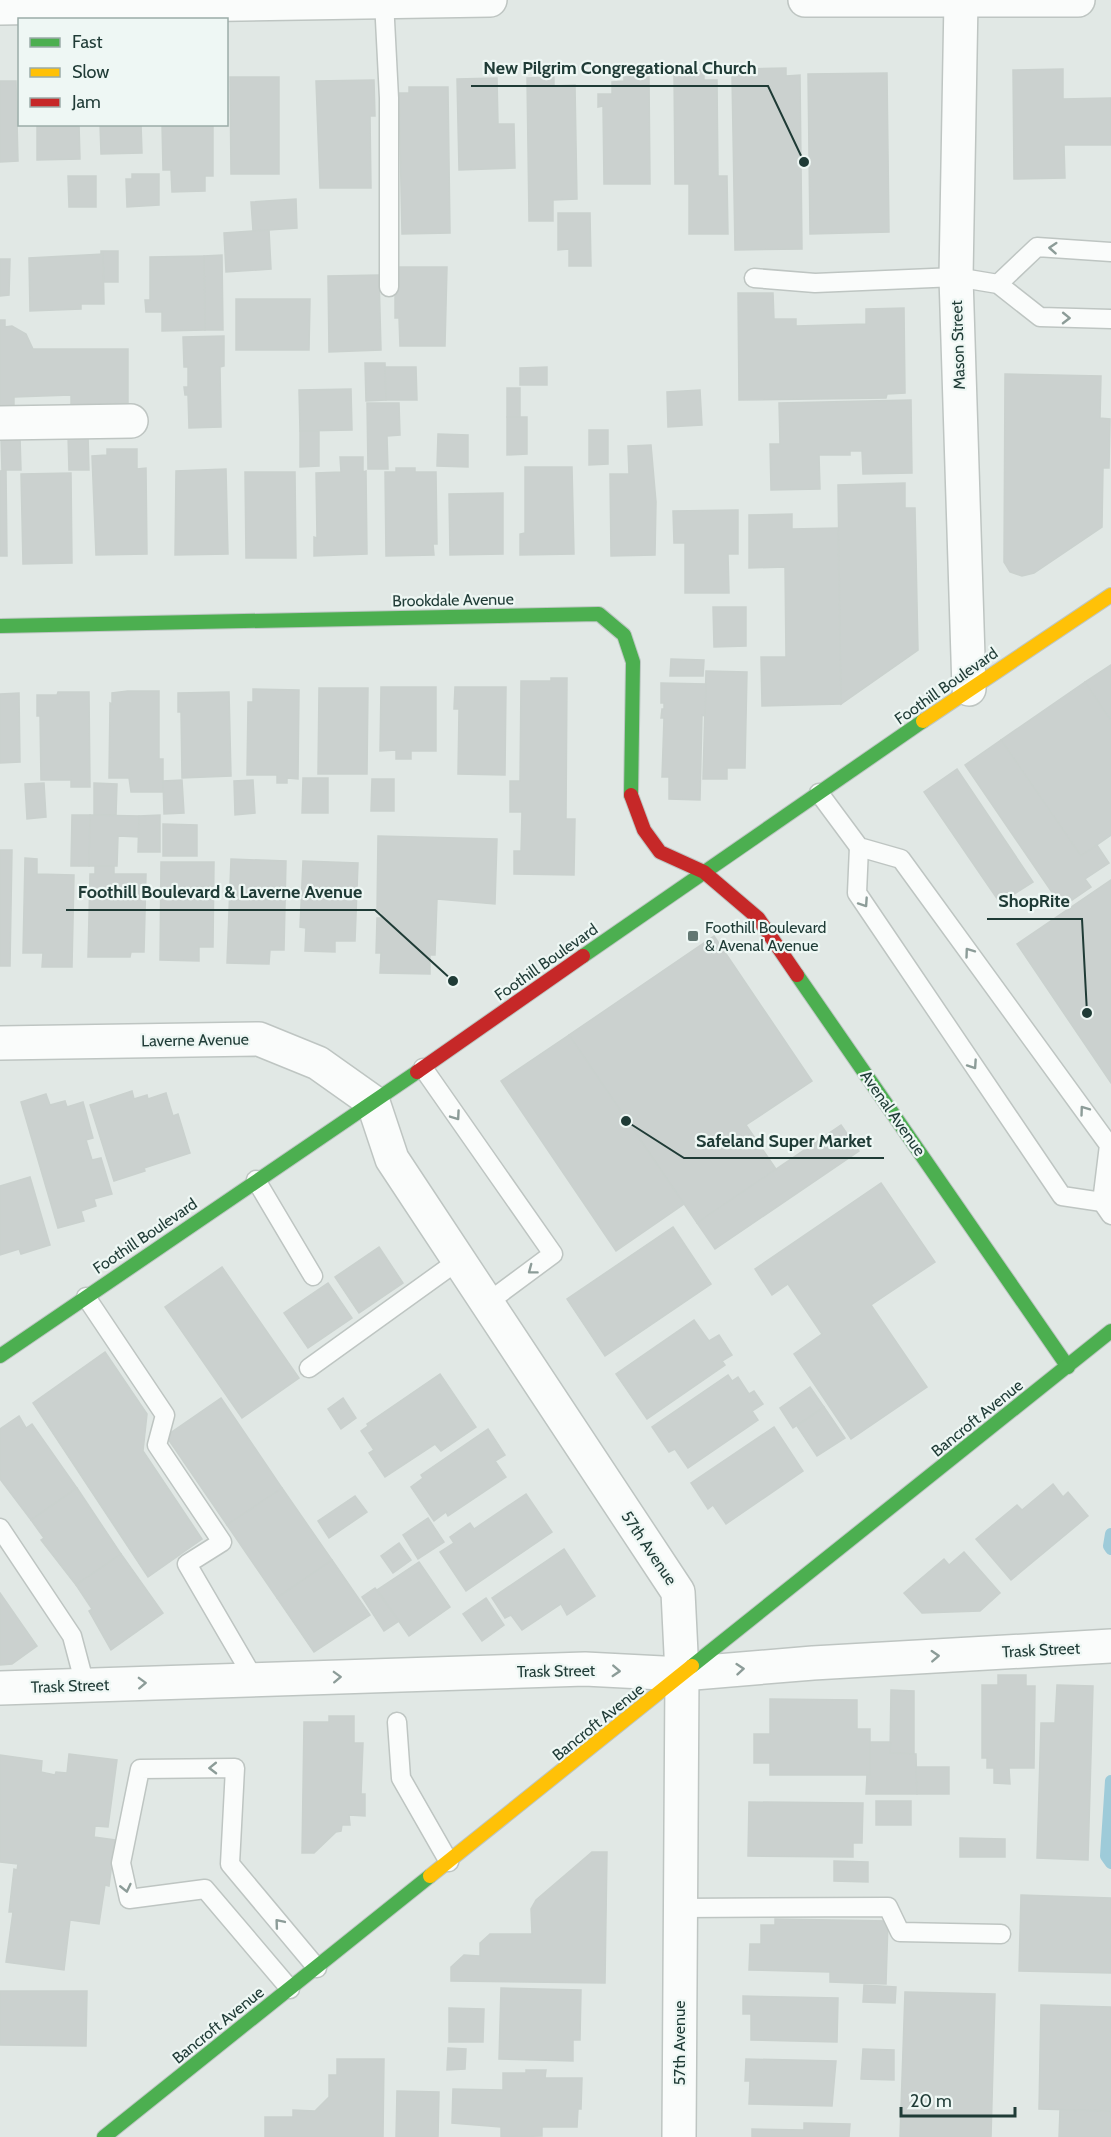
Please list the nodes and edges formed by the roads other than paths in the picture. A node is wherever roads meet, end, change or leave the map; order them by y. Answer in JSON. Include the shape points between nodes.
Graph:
{"nodes":[{"id":1,"x":489,"y":0,"type":"edge"},
{"id":2,"x":806,"y":0,"type":"edge"},
{"id":3,"x":1077,"y":0,"type":"edge"},
{"id":4,"x":278,"y":1,"type":"edge"},
{"id":5,"x":384,"y":1,"type":"edge"},
{"id":6,"x":961,"y":1,"type":"edge"},
{"id":7,"x":0,"y":8,"type":"edge"},
{"id":8,"x":1111,"y":252,"type":"edge"},
{"id":9,"x":956,"y":277,"type":"junction"},
{"id":10,"x":754,"y":278,"type":"dead end"},
{"id":11,"x":999,"y":284,"type":"junction"},
{"id":12,"x":389,"y":287,"type":"dead end"},
{"id":13,"x":1111,"y":319,"type":"edge"},
{"id":14,"x":131,"y":421,"type":"dead end"},
{"id":15,"x":0,"y":423,"type":"edge"},
{"id":16,"x":1111,"y":595,"type":"edge"},
{"id":17,"x":0,"y":626,"type":"edge"},
{"id":18,"x":969,"y":689,"type":"junction"},
{"id":19,"x":819,"y":793,"type":"junction"},
{"id":20,"x":859,"y":847,"type":"junction"},
{"id":21,"x":704,"y":872,"type":"junction"},
{"id":22,"x":0,"y":1043,"type":"edge"},
{"id":23,"x":423,"y":1068,"type":"junction"},
{"id":24,"x":373,"y":1102,"type":"junction"},
{"id":25,"x":256,"y":1180,"type":"junction"},
{"id":26,"x":1108,"y":1203,"type":"edge"},
{"id":27,"x":459,"y":1260,"type":"junction"},
{"id":28,"x":313,"y":1276,"type":"dead end"},
{"id":29,"x":86,"y":1297,"type":"junction"},
{"id":30,"x":488,"y":1303,"type":"junction"},
{"id":31,"x":1108,"y":1336,"type":"edge"},
{"id":32,"x":0,"y":1356,"type":"edge"},
{"id":33,"x":1068,"y":1366,"type":"junction"},
{"id":34,"x":309,"y":1368,"type":"dead end"},
{"id":35,"x":0,"y":1528,"type":"edge"},
{"id":36,"x":1111,"y":1646,"type":"edge"},
{"id":37,"x":682,"y":1674,"type":"junction"},
{"id":38,"x":254,"y":1679,"type":"junction"},
{"id":39,"x":85,"y":1685,"type":"junction"},
{"id":40,"x":0,"y":1688,"type":"edge"},
{"id":41,"x":397,"y":1722,"type":"dead end"},
{"id":42,"x":449,"y":1862,"type":"junction"},
{"id":43,"x":680,"y":1908,"type":"junction"},
{"id":44,"x":1001,"y":1934,"type":"dead end"},
{"id":45,"x":317,"y":1968,"type":"junction"},
{"id":46,"x":290,"y":1989,"type":"junction"},
{"id":47,"x":104,"y":2137,"type":"edge"},
{"id":48,"x":679,"y":2137,"type":"edge"}],
"edges":[{"from":1,"to":5,"type":"street"},
{"from":2,"to":6,"type":"street"},
{"from":3,"to":6,"type":"street"},
{"from":4,"to":5,"type":"street"},
{"from":4,"to":7,"type":"street"},
{"from":5,"to":12,"type":"lane","via":[[389,98]]},
{"from":6,"to":9,"type":"street","name":"Mason Street"},
{"from":8,"to":11,"type":"lane","one_way":true,"via":[[1037,247]]},
{"from":9,"to":10,"type":"lane","via":[[815,283]]},
{"from":9,"to":11,"type":"lane"},
{"from":9,"to":18,"type":"street","name":"Mason Street"},
{"from":11,"to":13,"type":"lane","one_way":true,"via":[[1041,317]]},
{"from":14,"to":15,"type":"street"},
{"from":16,"to":18,"type":"street","name":"Foothill Boulevard"},
{"from":17,"to":21,"type":"street","name":"Brookdale Avenue","via":[[599,614],[624,635],[633,662],[632,798],[644,830],[660,852]]},
{"from":18,"to":19,"type":"street","name":"Foothill Boulevard"},
{"from":19,"to":20,"type":"lane"},
{"from":19,"to":21,"type":"street","name":"Foothill Boulevard"},
{"from":26,"to":20,"type":"lane","one_way":true,"via":[[1109,1145],[901,859]]},
{"from":20,"to":26,"type":"lane","one_way":true,"via":[[857,893],[1062,1196]]},
{"from":21,"to":23,"type":"street","name":"Foothill Boulevard"},
{"from":21,"to":33,"type":"street","name":"Avenal Avenue","via":[[758,918]]},
{"from":22,"to":24,"type":"street","name":"Laverne Avenue","via":[[260,1039],[318,1063]]},
{"from":23,"to":24,"type":"street","name":"Foothill Boulevard"},
{"from":23,"to":30,"type":"lane","one_way":true,"via":[[553,1254]]},
{"from":24,"to":25,"type":"street","name":"Foothill Boulevard"},
{"from":24,"to":27,"type":"street","name":"57th Avenue","via":[[392,1159]]},
{"from":25,"to":28,"type":"lane"},
{"from":25,"to":29,"type":"street","name":"Foothill Boulevard"},
{"from":27,"to":30,"type":"street","name":"57th Avenue"},
{"from":27,"to":34,"type":"lane"},
{"from":29,"to":32,"type":"street","name":"Foothill Boulevard"},
{"from":29,"to":38,"type":"lane","via":[[165,1414],[157,1445],[222,1542],[187,1564]]},
{"from":30,"to":37,"type":"street","name":"57th Avenue","via":[[678,1592]]},
{"from":31,"to":33,"type":"street","name":"Bancroft Avenue"},
{"from":33,"to":37,"type":"street","name":"Bancroft Avenue"},
{"from":35,"to":39,"type":"lane","via":[[72,1636]]},
{"from":37,"to":36,"type":"street","name":"Trask Street","one_way":true},
{"from":38,"to":37,"type":"street","name":"Trask Street","one_way":true,"via":[[585,1669]]},
{"from":37,"to":42,"type":"street","name":"Bancroft Avenue"},
{"from":37,"to":43,"type":"street","name":"57th Avenue"},
{"from":39,"to":38,"type":"street","name":"Trask Street","one_way":true},
{"from":39,"to":40,"type":"street","name":"Trask Street"},
{"from":41,"to":42,"type":"lane","via":[[401,1778]]},
{"from":42,"to":45,"type":"street","name":"Bancroft Avenue"},
{"from":43,"to":44,"type":"lane","via":[[888,1907],[900,1932]]},
{"from":43,"to":48,"type":"street","name":"57th Avenue"},
{"from":45,"to":46,"type":"street","name":"Bancroft Avenue"},
{"from":45,"to":46,"type":"lane","one_way":true,"via":[[230,1864],[235,1768],[140,1769],[120,1863],[129,1899],[205,1889]]},
{"from":46,"to":47,"type":"street","name":"Bancroft Avenue"}]}
